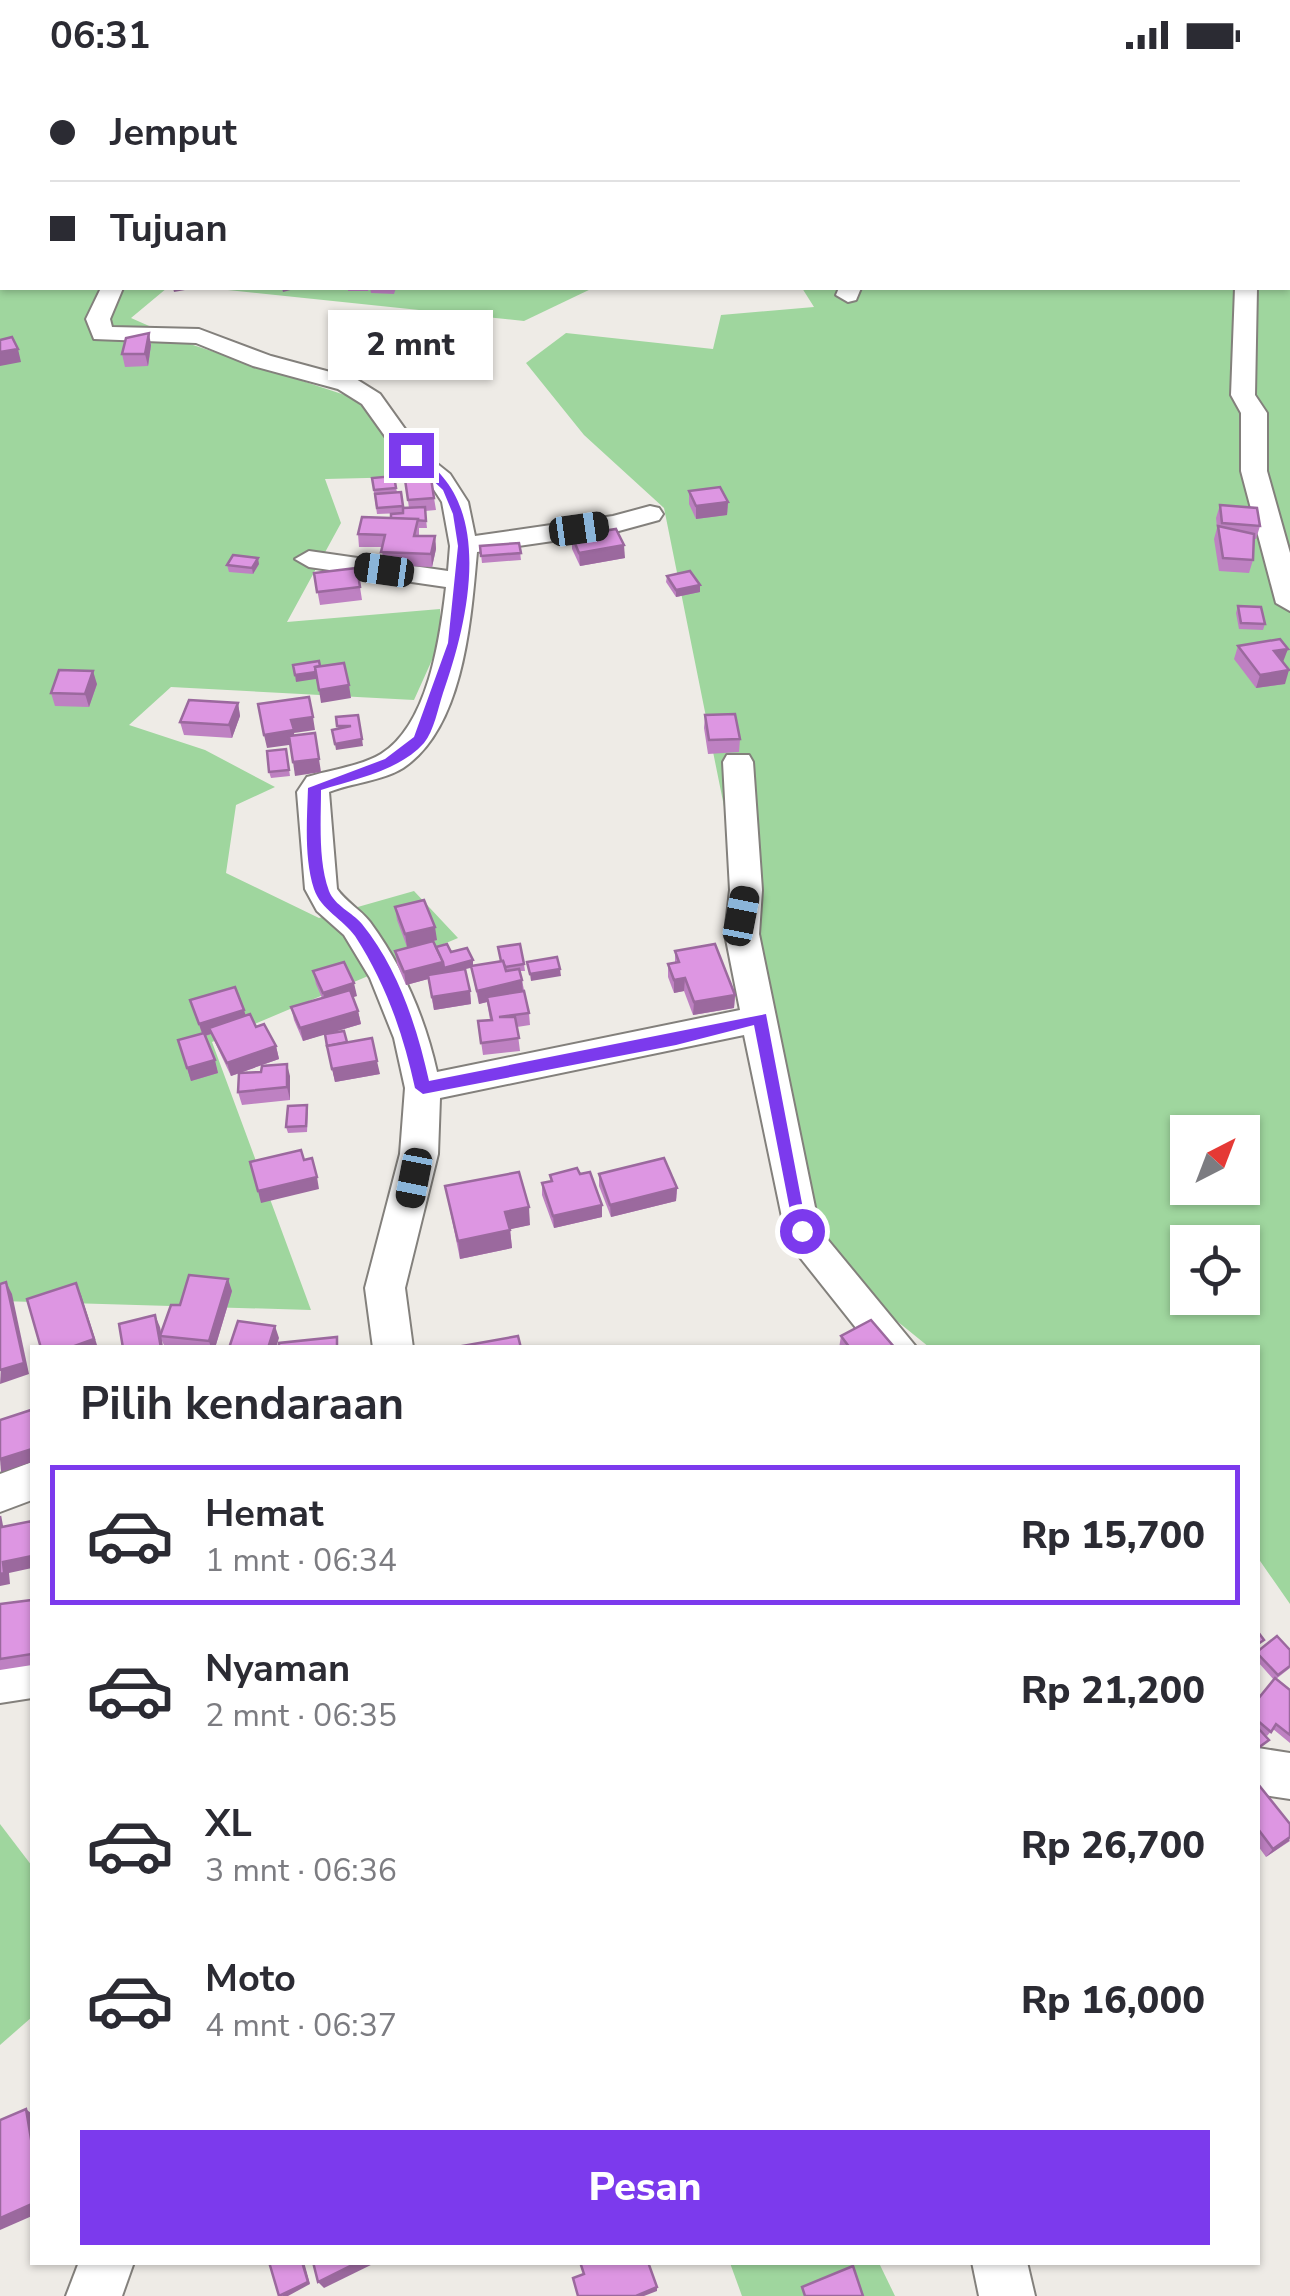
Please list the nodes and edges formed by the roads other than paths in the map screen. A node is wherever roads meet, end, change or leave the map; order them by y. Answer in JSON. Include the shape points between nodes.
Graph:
{"nodes":[{"id":1,"x":131,"y":290,"type":"edge"},
{"id":2,"x":1246,"y":290,"type":"edge"},
{"id":3,"x":106,"y":298,"type":"edge"},
{"id":4,"x":650,"y":514,"type":"dead end"},
{"id":5,"x":464,"y":546,"type":"junction"},
{"id":6,"x":309,"y":559,"type":"dead end"},
{"id":7,"x":460,"y":582,"type":"junction"},
{"id":8,"x":1290,"y":603,"type":"edge"},
{"id":9,"x":738,"y":762,"type":"dead end"},
{"id":10,"x":760,"y":1018,"type":"junction"},
{"id":11,"x":423,"y":1088,"type":"junction"},
{"id":12,"x":393,"y":1345,"type":"edge"},
{"id":13,"x":895,"y":1345,"type":"edge"},
{"id":14,"x":30,"y":1482,"type":"edge"},
{"id":15,"x":0,"y":1493,"type":"edge"},
{"id":16,"x":30,"y":1676,"type":"edge"},
{"id":17,"x":0,"y":1681,"type":"edge"},
{"id":18,"x":1260,"y":1771,"type":"edge"},
{"id":19,"x":1290,"y":1776,"type":"edge"},
{"id":20,"x":106,"y":2265,"type":"edge"},
{"id":21,"x":999,"y":2265,"type":"edge"},
{"id":22,"x":94,"y":2296,"type":"edge"},
{"id":23,"x":1007,"y":2296,"type":"edge"}],
"edges":[{"from":1,"to":3,"type":"street"},
{"from":2,"to":8,"type":"street","via":[[1243,395],[1254,413],[1254,470]]},
{"from":3,"to":5,"type":"street","via":[[102,334],[199,336],[360,390],[411,455],[448,488]]},
{"from":4,"to":5,"type":"street"},
{"from":5,"to":7,"type":"street"},
{"from":6,"to":7,"type":"street"},
{"from":7,"to":11,"type":"street","via":[[454,643],[420,739],[390,762],[318,784],[312,792],[321,889],[387,976]]},
{"from":9,"to":10,"type":"street","via":[[746,890],[742,934]]},
{"from":10,"to":11,"type":"street"},
{"from":10,"to":13,"type":"street","via":[[802,1231]]},
{"from":11,"to":12,"type":"street","via":[[419,1154],[385,1288]]},
{"from":14,"to":15,"type":"street"},
{"from":16,"to":17,"type":"street"},
{"from":18,"to":19,"type":"street"},
{"from":20,"to":22,"type":"street"},
{"from":21,"to":23,"type":"street"}]}
